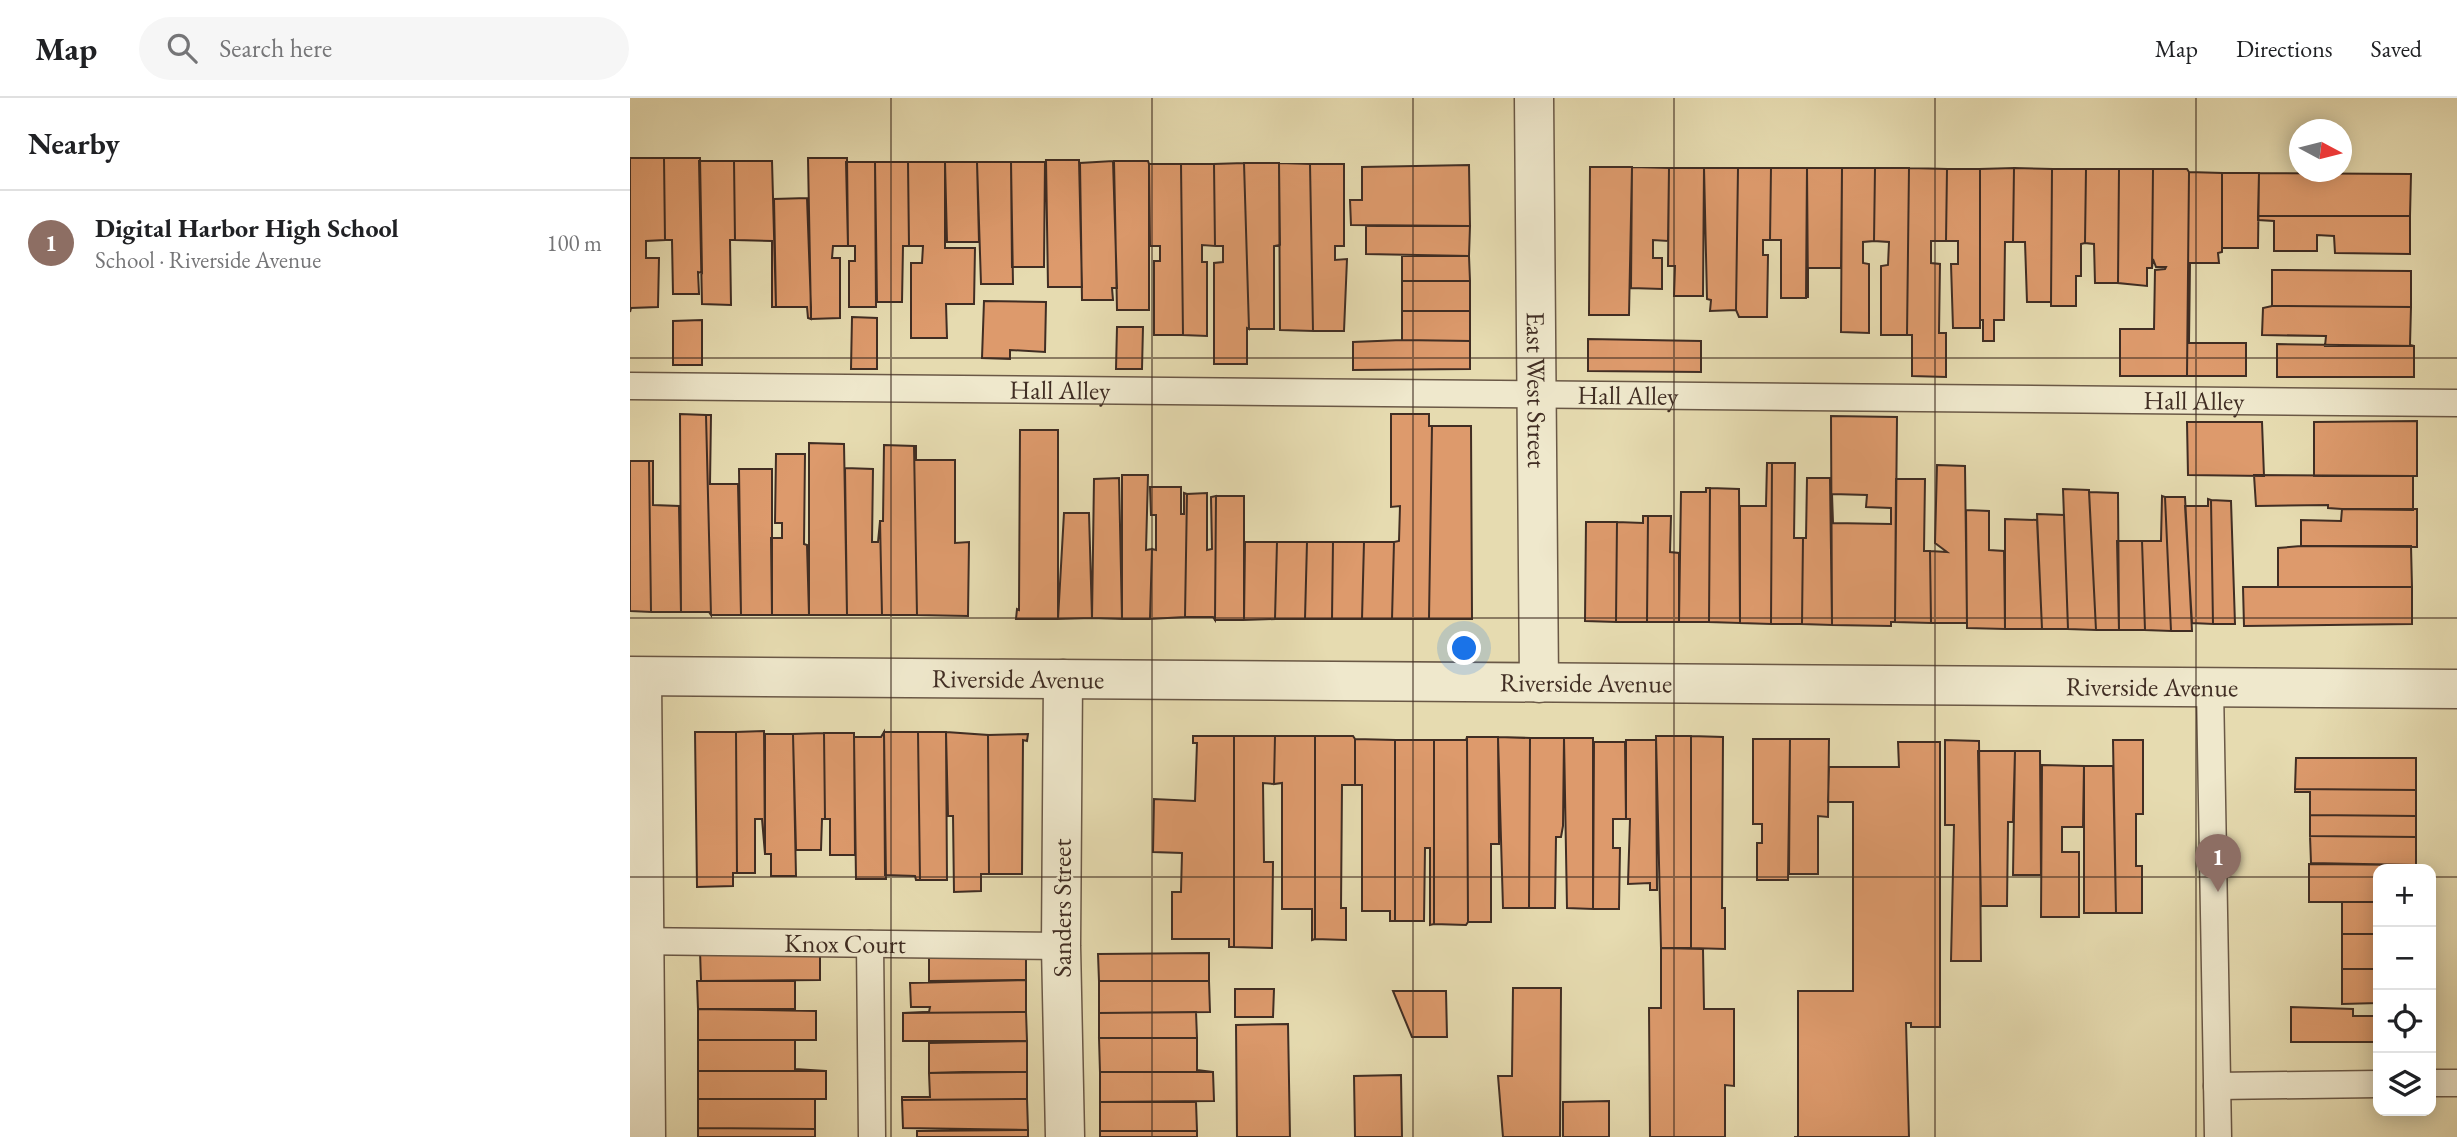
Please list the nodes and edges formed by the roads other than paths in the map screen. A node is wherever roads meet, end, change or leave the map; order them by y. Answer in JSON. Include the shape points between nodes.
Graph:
{"nodes":[{"id":1,"x":1534,"y":98,"type":"edge"},
{"id":2,"x":630,"y":386,"type":"edge"},
{"id":3,"x":1536,"y":394,"type":"junction"},
{"id":4,"x":2457,"y":403,"type":"edge"},
{"id":5,"x":636,"y":677,"type":"edge"},
{"id":6,"x":1063,"y":679,"type":"junction"},
{"id":7,"x":1539,"y":683,"type":"junction"},
{"id":8,"x":2210,"y":688,"type":"junction"},
{"id":9,"x":2457,"y":689,"type":"edge"},
{"id":10,"x":637,"y":941,"type":"edge"},
{"id":11,"x":870,"y":944,"type":"junction"},
{"id":12,"x":1061,"y":946,"type":"junction"},
{"id":13,"x":2436,"y":1083,"type":"edge"},
{"id":14,"x":2457,"y":1083,"type":"edge"},
{"id":15,"x":2373,"y":1084,"type":"edge"},
{"id":16,"x":2217,"y":1086,"type":"junction"},
{"id":17,"x":646,"y":1137,"type":"edge"},
{"id":18,"x":872,"y":1137,"type":"edge"},
{"id":19,"x":1065,"y":1137,"type":"edge"},
{"id":20,"x":2218,"y":1137,"type":"edge"}],
"edges":[{"from":1,"to":3,"type":"street","name":"East West Street"},
{"from":2,"to":3,"type":"lane","name":"Hall Alley"},
{"from":3,"to":4,"type":"lane","name":"Hall Alley"},
{"from":3,"to":7,"type":"street","name":"East West Street"},
{"from":5,"to":6,"type":"street","name":"Riverside Avenue"},
{"from":5,"to":10,"type":"street"},
{"from":6,"to":7,"type":"street","name":"Riverside Avenue"},
{"from":6,"to":12,"type":"street","name":"Sanders Street"},
{"from":7,"to":8,"type":"street","name":"Riverside Avenue"},
{"from":8,"to":9,"type":"street","name":"Riverside Avenue"},
{"from":8,"to":16,"type":"lane"},
{"from":10,"to":11,"type":"lane","name":"Knox Court"},
{"from":10,"to":17,"type":"street"},
{"from":11,"to":12,"type":"lane","name":"Knox Court"},
{"from":11,"to":18,"type":"lane"},
{"from":12,"to":19,"type":"street","name":"Sanders Street"},
{"from":13,"to":14,"type":"lane"},
{"from":15,"to":16,"type":"lane"},
{"from":16,"to":20,"type":"lane"}]}
